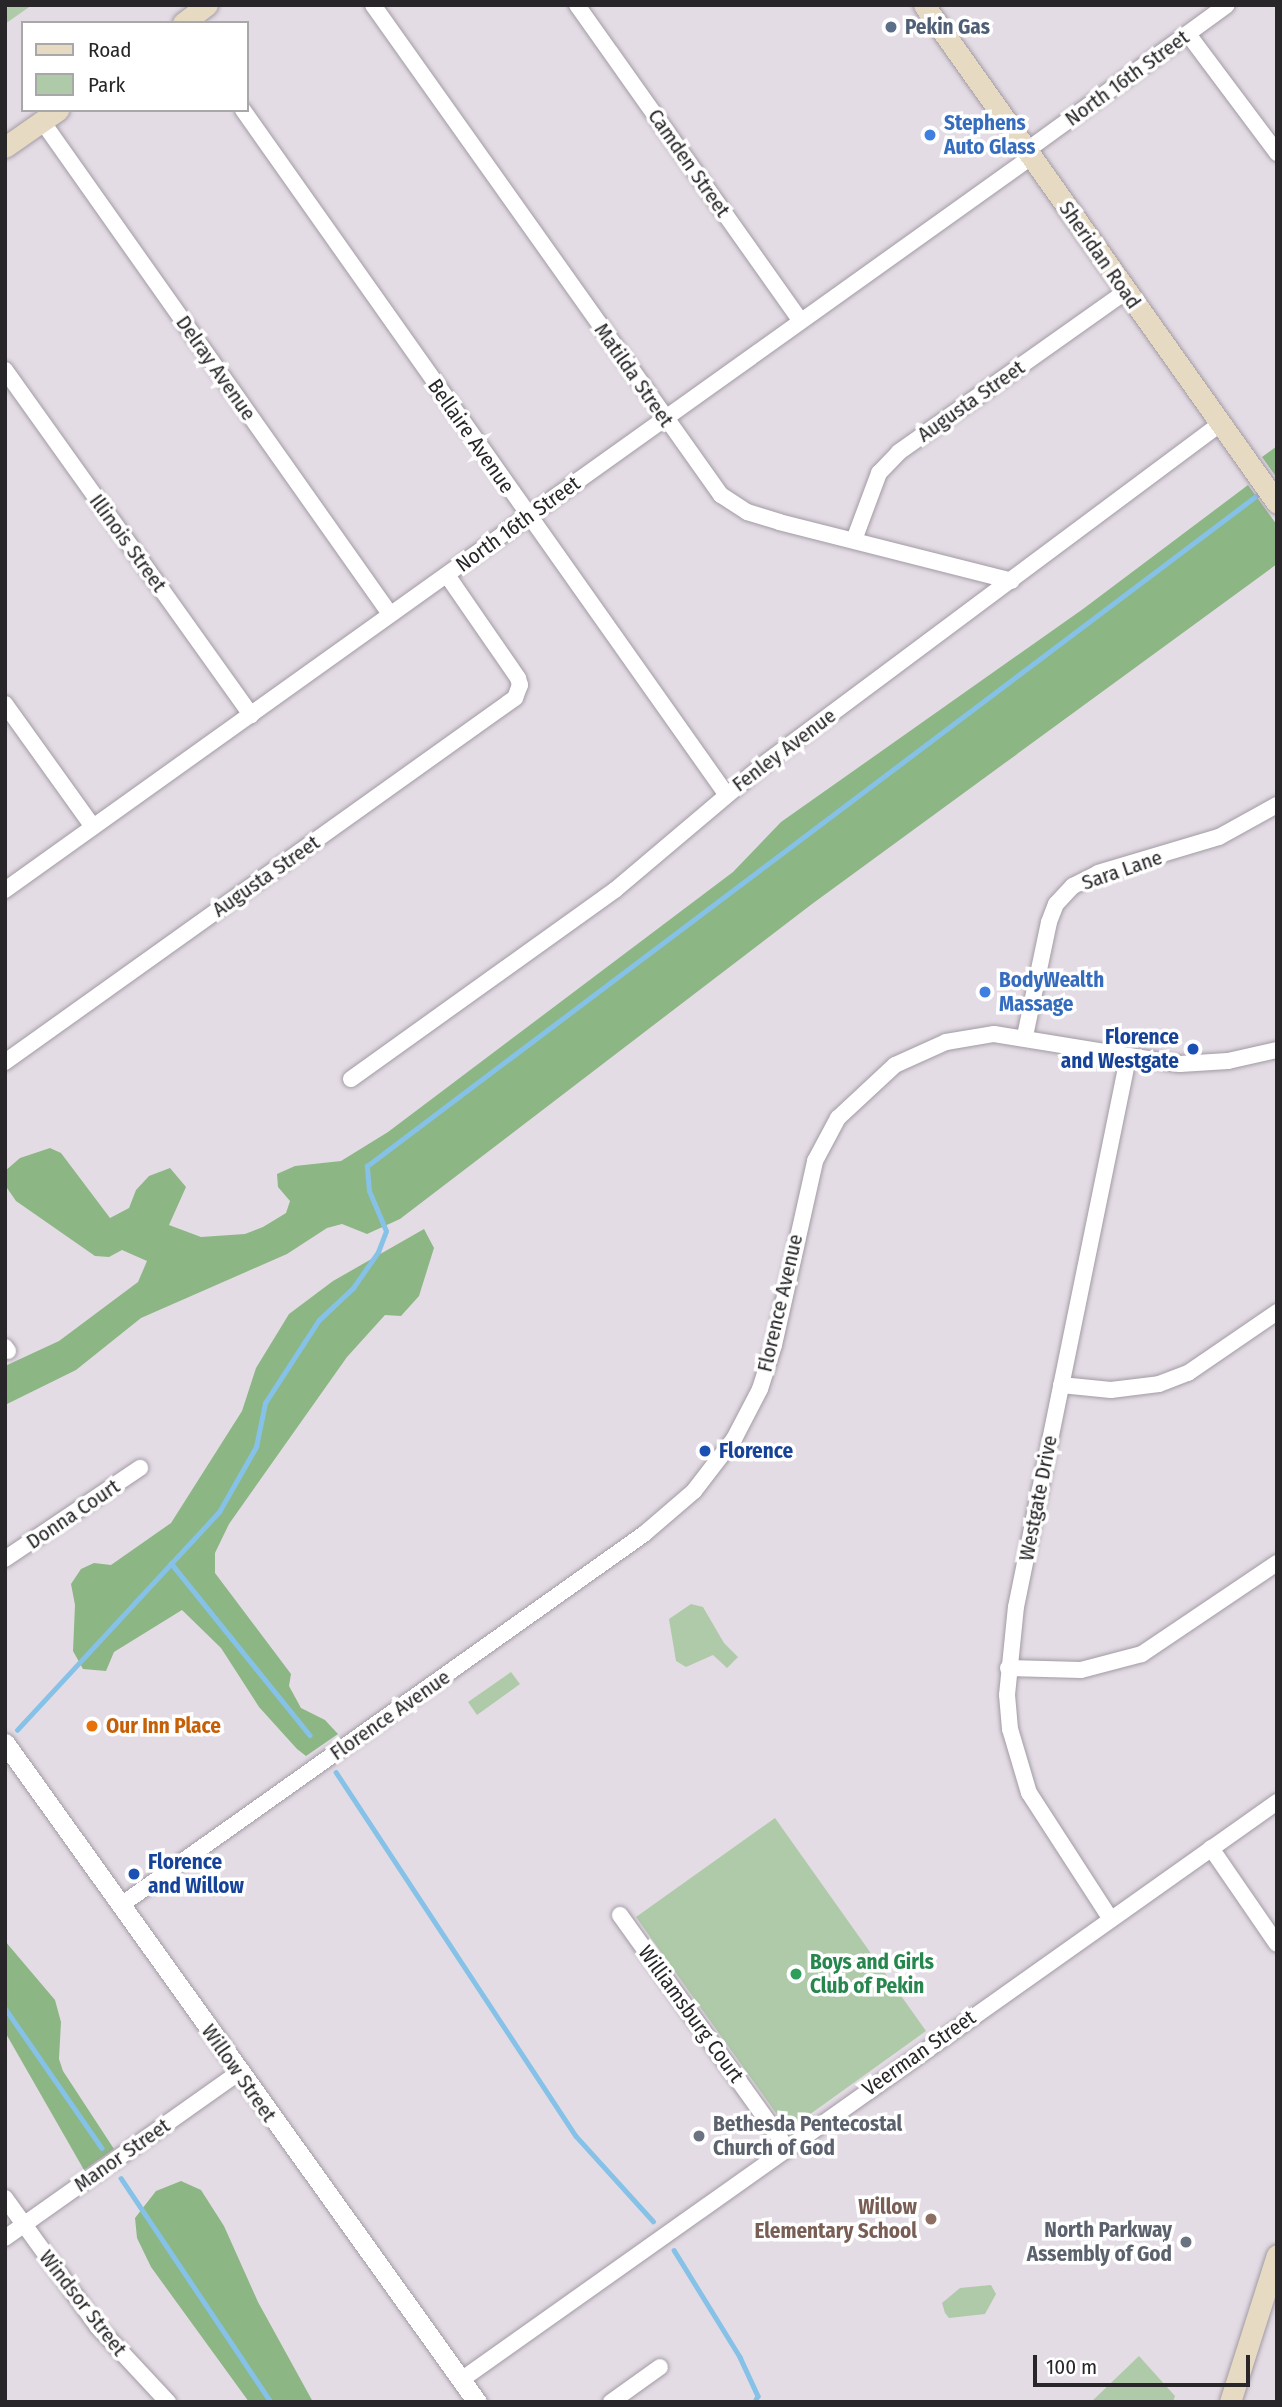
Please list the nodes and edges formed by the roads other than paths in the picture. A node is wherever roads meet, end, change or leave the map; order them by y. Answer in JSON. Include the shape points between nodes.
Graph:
{"nodes":[{"id":1,"x":207,"y":5,"type":"edge"},
{"id":2,"x":373,"y":5,"type":"edge"},
{"id":3,"x":578,"y":5,"type":"edge"},
{"id":4,"x":924,"y":5,"type":"edge"},
{"id":5,"x":1227,"y":5,"type":"edge"},
{"id":6,"x":186,"y":21,"type":"edge"},
{"id":7,"x":1188,"y":34,"type":"junction"},
{"id":8,"x":244,"y":112,"type":"edge"},
{"id":9,"x":50,"y":116,"type":"edge"},
{"id":10,"x":5,"y":147,"type":"edge"},
{"id":11,"x":1277,"y":153,"type":"edge"},
{"id":12,"x":1028,"y":154,"type":"junction"},
{"id":13,"x":1126,"y":291,"type":"junction"},
{"id":14,"x":801,"y":321,"type":"junction"},
{"id":15,"x":5,"y":370,"type":"edge"},
{"id":16,"x":665,"y":419,"type":"junction"},
{"id":17,"x":1220,"y":424,"type":"junction"},
{"id":18,"x":1277,"y":503,"type":"edge"},
{"id":19,"x":528,"y":516,"type":"junction"},
{"id":20,"x":854,"y":540,"type":"junction"},
{"id":21,"x":447,"y":575,"type":"junction"},
{"id":22,"x":1012,"y":581,"type":"junction"},
{"id":23,"x":390,"y":614,"type":"junction"},
{"id":24,"x":5,"y":704,"type":"edge"},
{"id":25,"x":251,"y":715,"type":"junction"},
{"id":26,"x":726,"y":794,"type":"junction"},
{"id":27,"x":1277,"y":805,"type":"edge"},
{"id":28,"x":93,"y":827,"type":"junction"},
{"id":29,"x":5,"y":890,"type":"edge"},
{"id":30,"x":1025,"y":1036,"type":"junction"},
{"id":31,"x":1277,"y":1050,"type":"edge"},
{"id":32,"x":1128,"y":1058,"type":"junction"},
{"id":33,"x":5,"y":1062,"type":"edge"},
{"id":34,"x":351,"y":1079,"type":"dead end"},
{"id":35,"x":1277,"y":1312,"type":"edge"},
{"id":36,"x":1061,"y":1385,"type":"junction"},
{"id":37,"x":140,"y":1468,"type":"dead end"},
{"id":38,"x":5,"y":1559,"type":"edge"},
{"id":39,"x":1277,"y":1563,"type":"edge"},
{"id":40,"x":1008,"y":1668,"type":"junction"},
{"id":41,"x":5,"y":1743,"type":"edge"},
{"id":42,"x":1277,"y":1802,"type":"edge"},
{"id":43,"x":1211,"y":1848,"type":"junction"},
{"id":44,"x":121,"y":1905,"type":"junction"},
{"id":45,"x":620,"y":1915,"type":"dead end"},
{"id":46,"x":1110,"y":1918,"type":"junction"},
{"id":47,"x":1277,"y":1944,"type":"edge"},
{"id":48,"x":238,"y":2073,"type":"junction"},
{"id":49,"x":787,"y":2148,"type":"junction"},
{"id":50,"x":5,"y":2198,"type":"edge"},
{"id":51,"x":24,"y":2225,"type":"junction"},
{"id":52,"x":5,"y":2238,"type":"edge"},
{"id":53,"x":1277,"y":2255,"type":"edge"},
{"id":54,"x":660,"y":2367,"type":"dead end"},
{"id":55,"x":461,"y":2380,"type":"junction"},
{"id":56,"x":169,"y":2402,"type":"edge"},
{"id":57,"x":477,"y":2402,"type":"edge"},
{"id":58,"x":611,"y":2402,"type":"edge"},
{"id":59,"x":1230,"y":2402,"type":"edge"}],
"edges":[{"from":1,"to":6,"type":"main road"},
{"from":2,"to":16,"type":"street","name":"Matilda Street"},
{"from":3,"to":14,"type":"street","name":"Camden Street"},
{"from":4,"to":12,"type":"main road","name":"Sheridan Road"},
{"from":5,"to":7,"type":"street","name":"North 16th Street"},
{"from":7,"to":11,"type":"street"},
{"from":7,"to":12,"type":"street","name":"North 16th Street"},
{"from":8,"to":19,"type":"street","name":"Bellaire Avenue"},
{"from":9,"to":10,"type":"main road"},
{"from":9,"to":23,"type":"street","name":"Delray Avenue"},
{"from":12,"to":13,"type":"main road","name":"Sheridan Road"},
{"from":12,"to":14,"type":"street","name":"North 16th Street"},
{"from":13,"to":17,"type":"main road","name":"Sheridan Road"},
{"from":13,"to":20,"type":"street","name":"Augusta Street","via":[[899,452],[879,473]]},
{"from":14,"to":16,"type":"street","name":"North 16th Street"},
{"from":15,"to":25,"type":"street","name":"Illinois Street"},
{"from":16,"to":19,"type":"street","name":"North 16th Street"},
{"from":16,"to":20,"type":"street","name":"Matilda Street","via":[[708,481],[738,507]]},
{"from":17,"to":18,"type":"main road","name":"Sheridan Road"},
{"from":17,"to":22,"type":"street","name":"Fenley Avenue"},
{"from":19,"to":21,"type":"street","name":"North 16th Street"},
{"from":19,"to":26,"type":"street","name":"Bellaire Avenue"},
{"from":20,"to":22,"type":"street","name":"Matilda Street"},
{"from":21,"to":23,"type":"street","name":"North 16th Street"},
{"from":21,"to":33,"type":"street","name":"Augusta Street","via":[[520,685],[510,702]]},
{"from":22,"to":26,"type":"street","name":"Fenley Avenue"},
{"from":23,"to":25,"type":"street","name":"North 16th Street"},
{"from":24,"to":28,"type":"street"},
{"from":25,"to":28,"type":"street","name":"North 16th Street"},
{"from":26,"to":34,"type":"street","name":"Fenley Avenue","via":[[615,890]]},
{"from":27,"to":30,"type":"street","name":"Sara Lane","via":[[1219,837],[1098,873],[1073,886],[1056,904],[1049,922]]},
{"from":28,"to":29,"type":"street","name":"North 16th Street"},
{"from":30,"to":32,"type":"street","name":"Florence Avenue"},
{"from":30,"to":44,"type":"street","name":"Florence Avenue","via":[[977,1035],[921,1050],[866,1087],[838,1118],[808,1181],[774,1345],[760,1389],[734,1439],[694,1492],[633,1542]]},
{"from":31,"to":32,"type":"street","name":"Florence Avenue","via":[[1196,1064]]},
{"from":32,"to":36,"type":"street","name":"Westgate Drive"},
{"from":35,"to":36,"type":"street","via":[[1218,1354],[1160,1384],[1125,1390]]},
{"from":36,"to":40,"type":"street","name":"Westgate Drive"},
{"from":37,"to":38,"type":"street","name":"Donna Court"},
{"from":39,"to":40,"type":"street","via":[[1142,1654],[1081,1670]]},
{"from":40,"to":46,"type":"street","name":"Westgate Drive","via":[[1010,1729],[1029,1793]]},
{"from":41,"to":44,"type":"street","name":"Willow Street"},
{"from":42,"to":43,"type":"street","name":"Veerman Street"},
{"from":43,"to":46,"type":"street","name":"Veerman Street"},
{"from":43,"to":47,"type":"street"},
{"from":44,"to":48,"type":"street","name":"Willow Street"},
{"from":45,"to":49,"type":"street","name":"Williamsburg Court"},
{"from":46,"to":49,"type":"street","name":"Veerman Street"},
{"from":48,"to":51,"type":"street","name":"Manor Street"},
{"from":48,"to":55,"type":"street","name":"Willow Street"},
{"from":49,"to":55,"type":"street","name":"Veerman Street"},
{"from":50,"to":51,"type":"street","name":"Windsor Street"},
{"from":51,"to":52,"type":"street","name":"Manor Street"},
{"from":51,"to":56,"type":"street","name":"Windsor Street","via":[[98,2327]]},
{"from":53,"to":59,"type":"main road"},
{"from":54,"to":58,"type":"street"},
{"from":55,"to":57,"type":"street","name":"Willow Street"}]}
